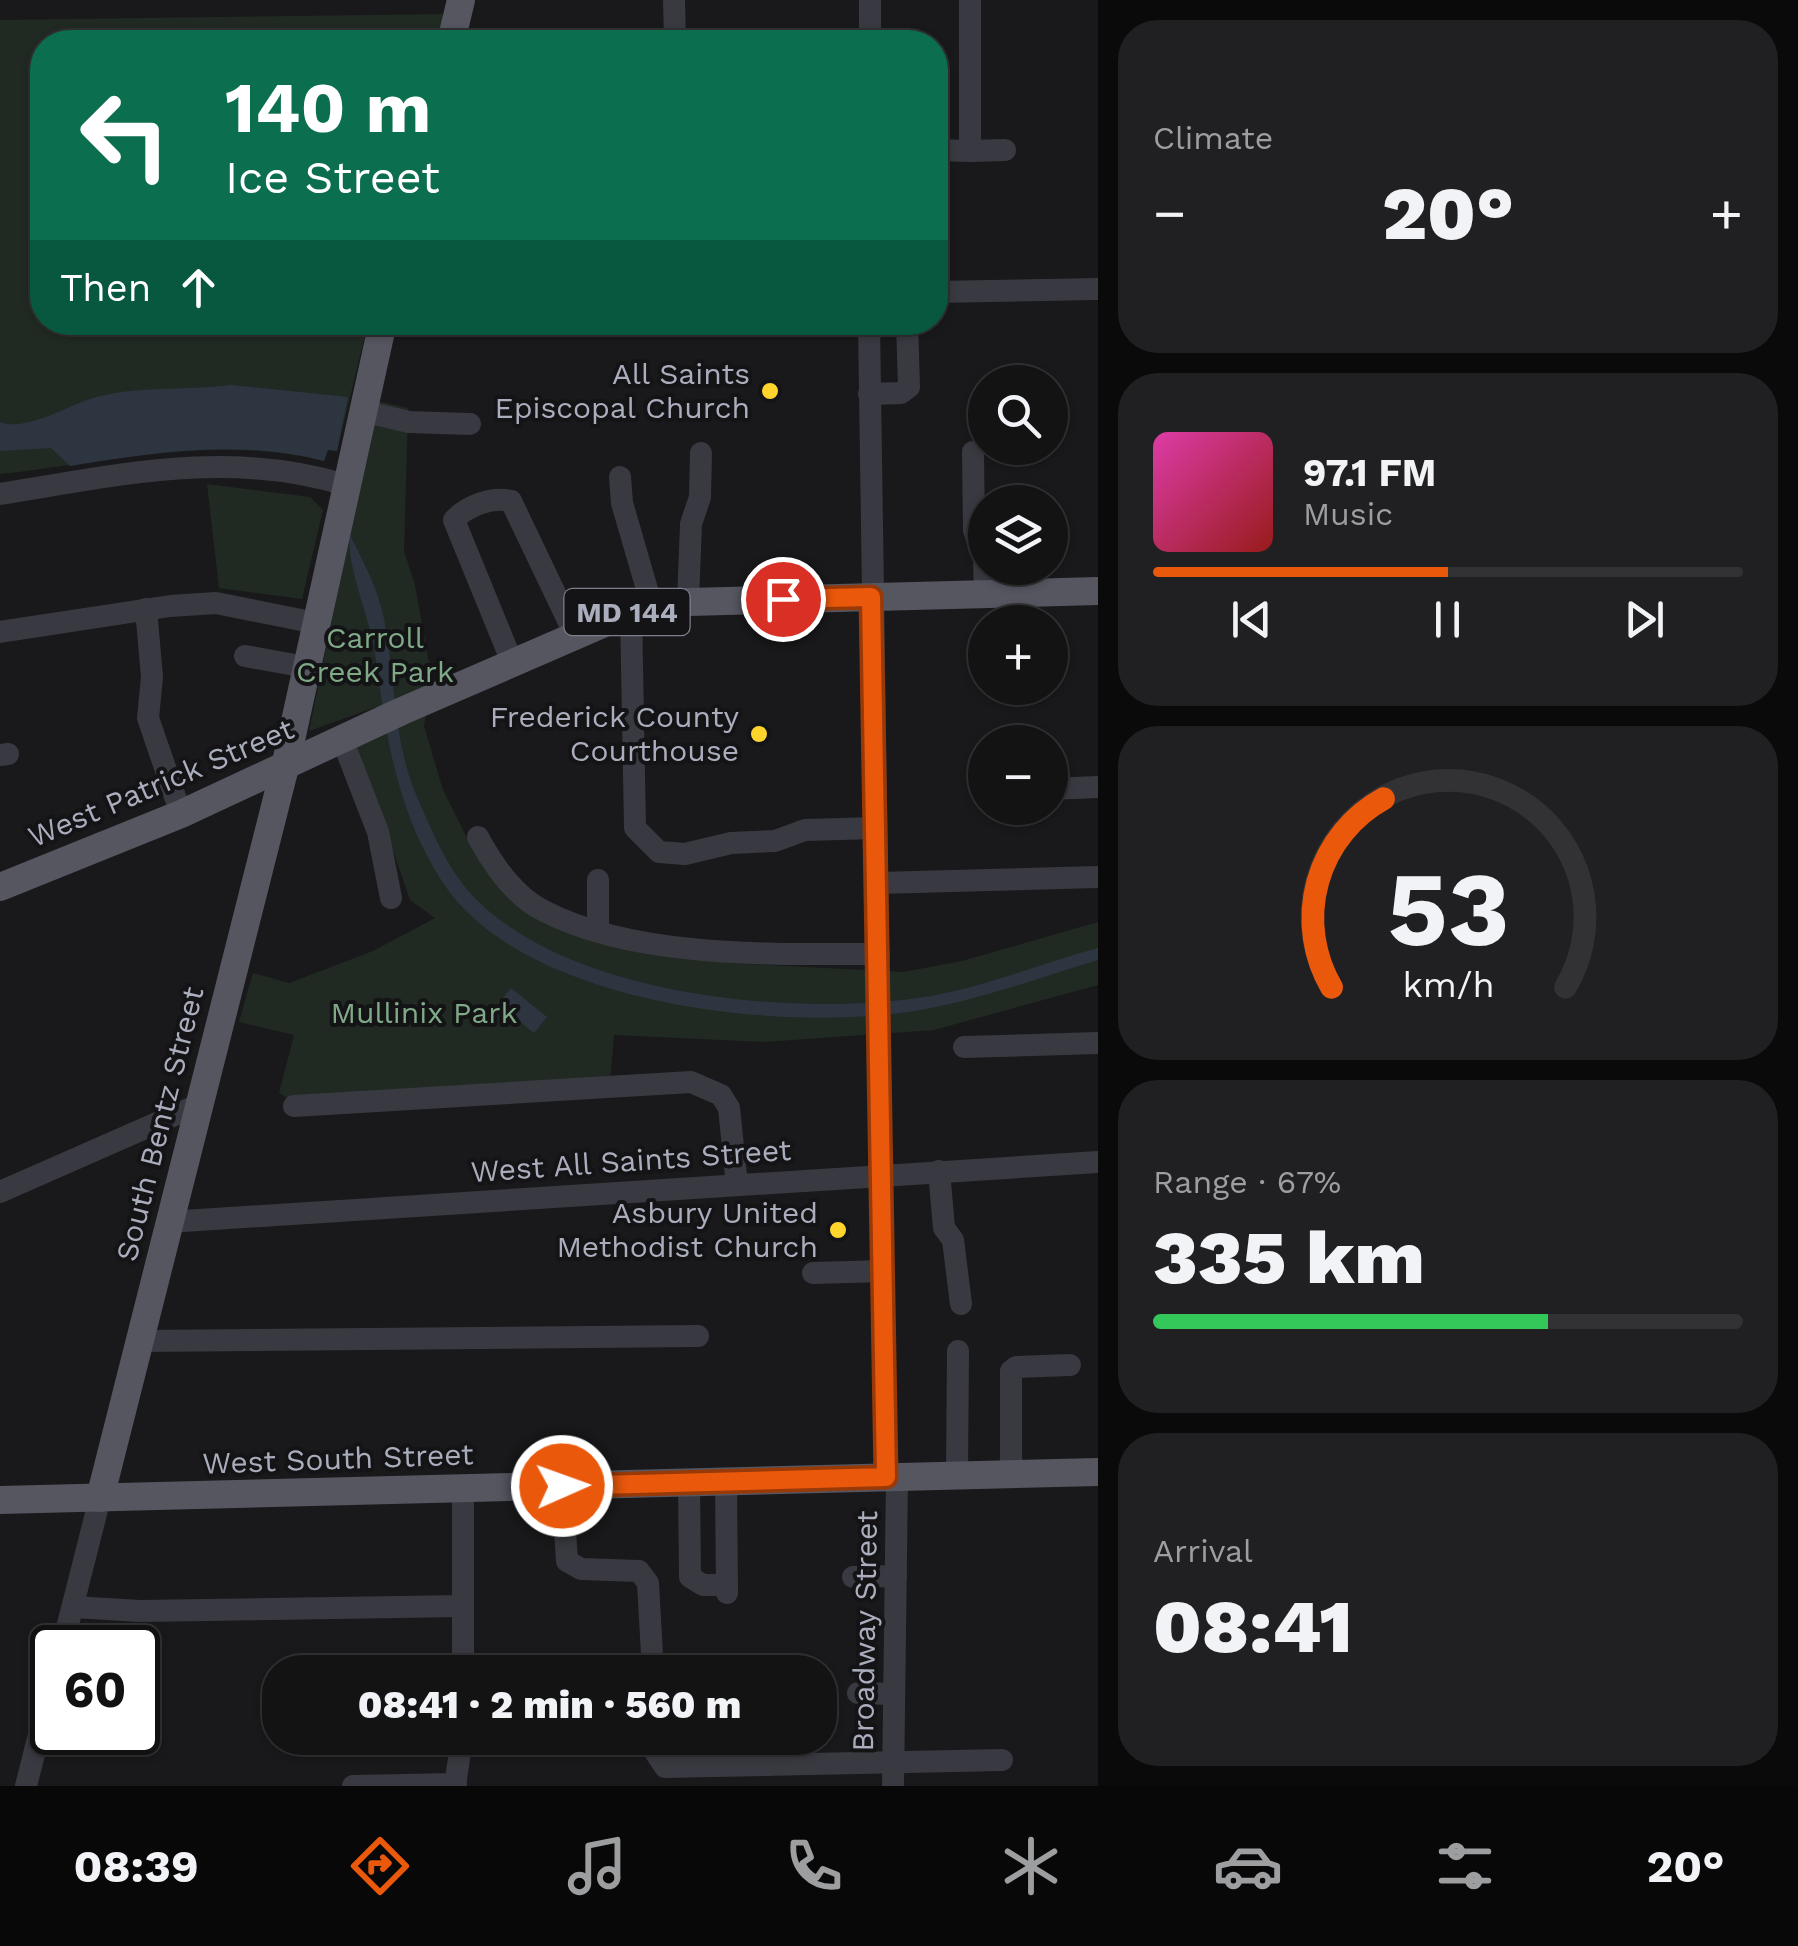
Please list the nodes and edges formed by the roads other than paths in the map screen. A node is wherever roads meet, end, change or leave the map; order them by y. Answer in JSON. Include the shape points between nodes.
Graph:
{"nodes":[{"id":1,"x":461,"y":0,"type":"edge"},
{"id":2,"x":674,"y":0,"type":"edge"},
{"id":3,"x":870,"y":0,"type":"edge"},
{"id":4,"x":970,"y":0,"type":"edge"},
{"id":5,"x":454,"y":30,"type":"edge"},
{"id":6,"x":675,"y":30,"type":"edge"},
{"id":7,"x":870,"y":30,"type":"edge"},
{"id":8,"x":948,"y":150,"type":"edge"},
{"id":9,"x":970,"y":150,"type":"junction"},
{"id":10,"x":1005,"y":150,"type":"dead end"},
{"id":11,"x":1098,"y":289,"type":"edge"},
{"id":12,"x":948,"y":292,"type":"edge"},
{"id":13,"x":379,"y":335,"type":"edge"},
{"id":14,"x":868,"y":335,"type":"edge"},
{"id":15,"x":907,"y":335,"type":"edge"},
{"id":16,"x":869,"y":394,"type":"junction"},
{"id":17,"x":362,"y":411,"type":"junction"},
{"id":18,"x":470,"y":424,"type":"dead end"},
{"id":19,"x":702,"y":453,"type":"dead end"},
{"id":20,"x":972,"y":465,"type":"edge"},
{"id":21,"x":620,"y":477,"type":"dead end"},
{"id":22,"x":346,"y":485,"type":"junction"},
{"id":23,"x":0,"y":494,"type":"edge"},
{"id":24,"x":1098,"y":591,"type":"edge"},
{"id":25,"x":985,"y":593,"type":"junction"},
{"id":26,"x":871,"y":597,"type":"junction"},
{"id":27,"x":688,"y":600,"type":"junction"},
{"id":28,"x":641,"y":607,"type":"junction"},
{"id":29,"x":146,"y":610,"type":"junction"},
{"id":30,"x":316,"y":623,"type":"junction"},
{"id":31,"x":0,"y":632,"type":"edge"},
{"id":32,"x":575,"y":635,"type":"junction"},
{"id":33,"x":245,"y":656,"type":"dead end"},
{"id":34,"x":512,"y":662,"type":"junction"},
{"id":35,"x":306,"y":667,"type":"junction"},
{"id":36,"x":342,"y":739,"type":"junction"},
{"id":37,"x":285,"y":767,"type":"junction"},
{"id":38,"x":1098,"y":787,"type":"edge"},
{"id":39,"x":1068,"y":788,"type":"edge"},
{"id":40,"x":181,"y":814,"type":"junction"},
{"id":41,"x":876,"y":828,"type":"junction"},
{"id":42,"x":478,"y":837,"type":"dead end"},
{"id":43,"x":1098,"y":877,"type":"edge"},
{"id":44,"x":598,"y":880,"type":"dead end"},
{"id":45,"x":877,"y":883,"type":"junction"},
{"id":46,"x":0,"y":887,"type":"edge"},
{"id":47,"x":392,"y":898,"type":"dead end"},
{"id":48,"x":598,"y":930,"type":"junction"},
{"id":49,"x":879,"y":954,"type":"junction"},
{"id":50,"x":1098,"y":1043,"type":"edge"},
{"id":51,"x":964,"y":1047,"type":"dead end"},
{"id":52,"x":200,"y":1104,"type":"junction"},
{"id":53,"x":294,"y":1106,"type":"dead end"},
{"id":54,"x":1098,"y":1162,"type":"edge"},
{"id":55,"x":939,"y":1171,"type":"junction"},
{"id":56,"x":883,"y":1174,"type":"junction"},
{"id":57,"x":738,"y":1185,"type":"junction"},
{"id":58,"x":0,"y":1192,"type":"edge"},
{"id":59,"x":168,"y":1222,"type":"junction"},
{"id":60,"x":884,"y":1271,"type":"junction"},
{"id":61,"x":813,"y":1273,"type":"dead end"},
{"id":62,"x":961,"y":1304,"type":"dead end"},
{"id":63,"x":698,"y":1336,"type":"dead end"},
{"id":64,"x":139,"y":1342,"type":"junction"},
{"id":65,"x":958,"y":1351,"type":"dead end"},
{"id":66,"x":1070,"y":1365,"type":"dead end"},
{"id":67,"x":1098,"y":1472,"type":"edge"},
{"id":68,"x":1010,"y":1474,"type":"junction"},
{"id":69,"x":957,"y":1475,"type":"junction"},
{"id":70,"x":892,"y":1477,"type":"junction"},
{"id":71,"x":726,"y":1481,"type":"junction"},
{"id":72,"x":688,"y":1482,"type":"junction"},
{"id":73,"x":562,"y":1486,"type":"junction"},
{"id":74,"x":463,"y":1488,"type":"junction"},
{"id":75,"x":100,"y":1498,"type":"junction"},
{"id":76,"x":0,"y":1500,"type":"edge"},
{"id":77,"x":896,"y":1576,"type":"junction"},
{"id":78,"x":854,"y":1577,"type":"dead end"},
{"id":79,"x":463,"y":1606,"type":"junction"},
{"id":80,"x":72,"y":1607,"type":"junction"},
{"id":81,"x":68,"y":1625,"type":"edge"},
{"id":82,"x":462,"y":1655,"type":"edge"},
{"id":83,"x":652,"y":1655,"type":"edge"},
{"id":84,"x":858,"y":1693,"type":"dead end"},
{"id":85,"x":892,"y":1694,"type":"junction"},
{"id":86,"x":34,"y":1755,"type":"edge"},
{"id":87,"x":460,"y":1755,"type":"edge"},
{"id":88,"x":657,"y":1755,"type":"edge"},
{"id":89,"x":768,"y":1755,"type":"edge"},
{"id":90,"x":816,"y":1755,"type":"edge"},
{"id":91,"x":894,"y":1760,"type":"junction"},
{"id":92,"x":1002,"y":1760,"type":"dead end"},
{"id":93,"x":816,"y":1763,"type":"junction"},
{"id":94,"x":768,"y":1765,"type":"junction"},
{"id":95,"x":456,"y":1785,"type":"edge"},
{"id":96,"x":26,"y":1786,"type":"edge"},
{"id":97,"x":353,"y":1786,"type":"edge"},
{"id":98,"x":893,"y":1786,"type":"edge"}],
"edges":[{"from":1,"to":5,"type":"main road"},
{"from":2,"to":6,"type":"street"},
{"from":3,"to":7,"type":"street"},
{"from":4,"to":9,"type":"street"},
{"from":8,"to":9,"type":"street"},
{"from":9,"to":10,"type":"street"},
{"from":11,"to":12,"type":"street"},
{"from":13,"to":17,"type":"main road","name":"South Bentz Street"},
{"from":14,"to":16,"type":"street","name":"Broadway Street"},
{"from":15,"to":16,"type":"street","via":[[909,387]]},
{"from":16,"to":26,"type":"street","name":"Broadway Street"},
{"from":17,"to":18,"type":"street","via":[[409,422]]},
{"from":17,"to":22,"type":"main road","name":"South Bentz Street"},
{"from":19,"to":27,"type":"street"},
{"from":20,"to":25,"type":"street"},
{"from":21,"to":28,"type":"street"},
{"from":22,"to":23,"type":"street","via":[[271,466],[219,464]]},
{"from":22,"to":30,"type":"main road","name":"South Bentz Street"},
{"from":24,"to":25,"type":"main road","name":"West Patrick Street","number":"MD 144"},
{"from":25,"to":26,"type":"main road","name":"West Patrick Street","number":"MD 144"},
{"from":26,"to":27,"type":"main road","name":"West Patrick Street","number":"MD 144"},
{"from":26,"to":41,"type":"street","name":"Broadway Street"},
{"from":27,"to":28,"type":"main road","name":"West Patrick Street","number":"MD 144"},
{"from":28,"to":32,"type":"main road","name":"West Patrick Street","number":"MD 144"},
{"from":28,"to":41,"type":"street","via":[[635,828],[658,852],[776,841],[805,830]]},
{"from":29,"to":30,"type":"street","via":[[216,603]]},
{"from":29,"to":31,"type":"street"},
{"from":29,"to":40,"type":"street","via":[[148,718]]},
{"from":30,"to":35,"type":"main road","name":"South Bentz Street"},
{"from":32,"to":34,"type":"main road","name":"West Patrick Street","number":"MD 144"},
{"from":32,"to":34,"type":"street","via":[[511,500],[462,511],[454,520]]},
{"from":33,"to":35,"type":"street"},
{"from":34,"to":36,"type":"main road","name":"West Patrick Street","number":"MD 144"},
{"from":35,"to":37,"type":"main road","name":"South Bentz Street"},
{"from":36,"to":37,"type":"main road","name":"West Patrick Street","number":"MD 144"},
{"from":36,"to":47,"type":"street","via":[[378,832]]},
{"from":37,"to":40,"type":"main road","name":"West Patrick Street","number":"MD 144"},
{"from":37,"to":52,"type":"main road","name":"South Bentz Street"},
{"from":38,"to":39,"type":"street"},
{"from":40,"to":46,"type":"main road","name":"West Patrick Street","number":"MD 144"},
{"from":41,"to":45,"type":"street","name":"Broadway Street"},
{"from":42,"to":48,"type":"street","via":[[514,888],[538,908]]},
{"from":43,"to":45,"type":"street","via":[[960,874]]},
{"from":44,"to":48,"type":"street"},
{"from":45,"to":49,"type":"street","name":"Broadway Street"},
{"from":48,"to":49,"type":"street","via":[[734,954]]},
{"from":49,"to":56,"type":"street","name":"Broadway Street"},
{"from":50,"to":51,"type":"street"},
{"from":52,"to":58,"type":"street"},
{"from":52,"to":59,"type":"main road","name":"South Bentz Street"},
{"from":53,"to":57,"type":"street","via":[[691,1082],[730,1108]]},
{"from":54,"to":55,"type":"street","name":"West All Saints Street"},
{"from":55,"to":56,"type":"street","name":"West All Saints Street"},
{"from":55,"to":62,"type":"street"},
{"from":56,"to":57,"type":"street","name":"West All Saints Street"},
{"from":56,"to":60,"type":"street","name":"Broadway Street"},
{"from":57,"to":59,"type":"street","name":"West All Saints Street"},
{"from":59,"to":64,"type":"main road","name":"South Bentz Street"},
{"from":60,"to":61,"type":"street"},
{"from":60,"to":70,"type":"street","name":"Broadway Street"},
{"from":63,"to":64,"type":"street"},
{"from":64,"to":75,"type":"main road","name":"South Bentz Street"},
{"from":65,"to":69,"type":"street"},
{"from":66,"to":68,"type":"street","via":[[1011,1371]]},
{"from":67,"to":68,"type":"main road","name":"West South Street"},
{"from":68,"to":69,"type":"main road","name":"West South Street"},
{"from":69,"to":70,"type":"main road","name":"West South Street"},
{"from":70,"to":71,"type":"main road","name":"West South Street"},
{"from":70,"to":77,"type":"street","name":"Broadway Street"},
{"from":71,"to":72,"type":"main road","name":"West South Street"},
{"from":71,"to":72,"type":"street","via":[[727,1589],[690,1577]]},
{"from":72,"to":73,"type":"main road","name":"West South Street"},
{"from":73,"to":74,"type":"main road","name":"West South Street"},
{"from":73,"to":83,"type":"street","via":[[567,1561],[581,1569],[638,1571],[648,1582]]},
{"from":74,"to":75,"type":"main road","name":"West South Street"},
{"from":74,"to":79,"type":"street"},
{"from":75,"to":76,"type":"main road","name":"West South Street"},
{"from":75,"to":80,"type":"street"},
{"from":77,"to":78,"type":"street"},
{"from":77,"to":85,"type":"street","name":"Broadway Street"},
{"from":79,"to":80,"type":"street"},
{"from":79,"to":82,"type":"street"},
{"from":80,"to":81,"type":"street"},
{"from":84,"to":85,"type":"street"},
{"from":85,"to":91,"type":"street","name":"Broadway Street"},
{"from":86,"to":96,"type":"street"},
{"from":87,"to":95,"type":"street"},
{"from":88,"to":94,"type":"street","via":[[664,1767]]},
{"from":89,"to":94,"type":"street"},
{"from":90,"to":93,"type":"street"},
{"from":91,"to":92,"type":"street"},
{"from":91,"to":93,"type":"street"},
{"from":91,"to":98,"type":"street","name":"Broadway Street"},
{"from":93,"to":94,"type":"street"},
{"from":95,"to":97,"type":"street"}]}
